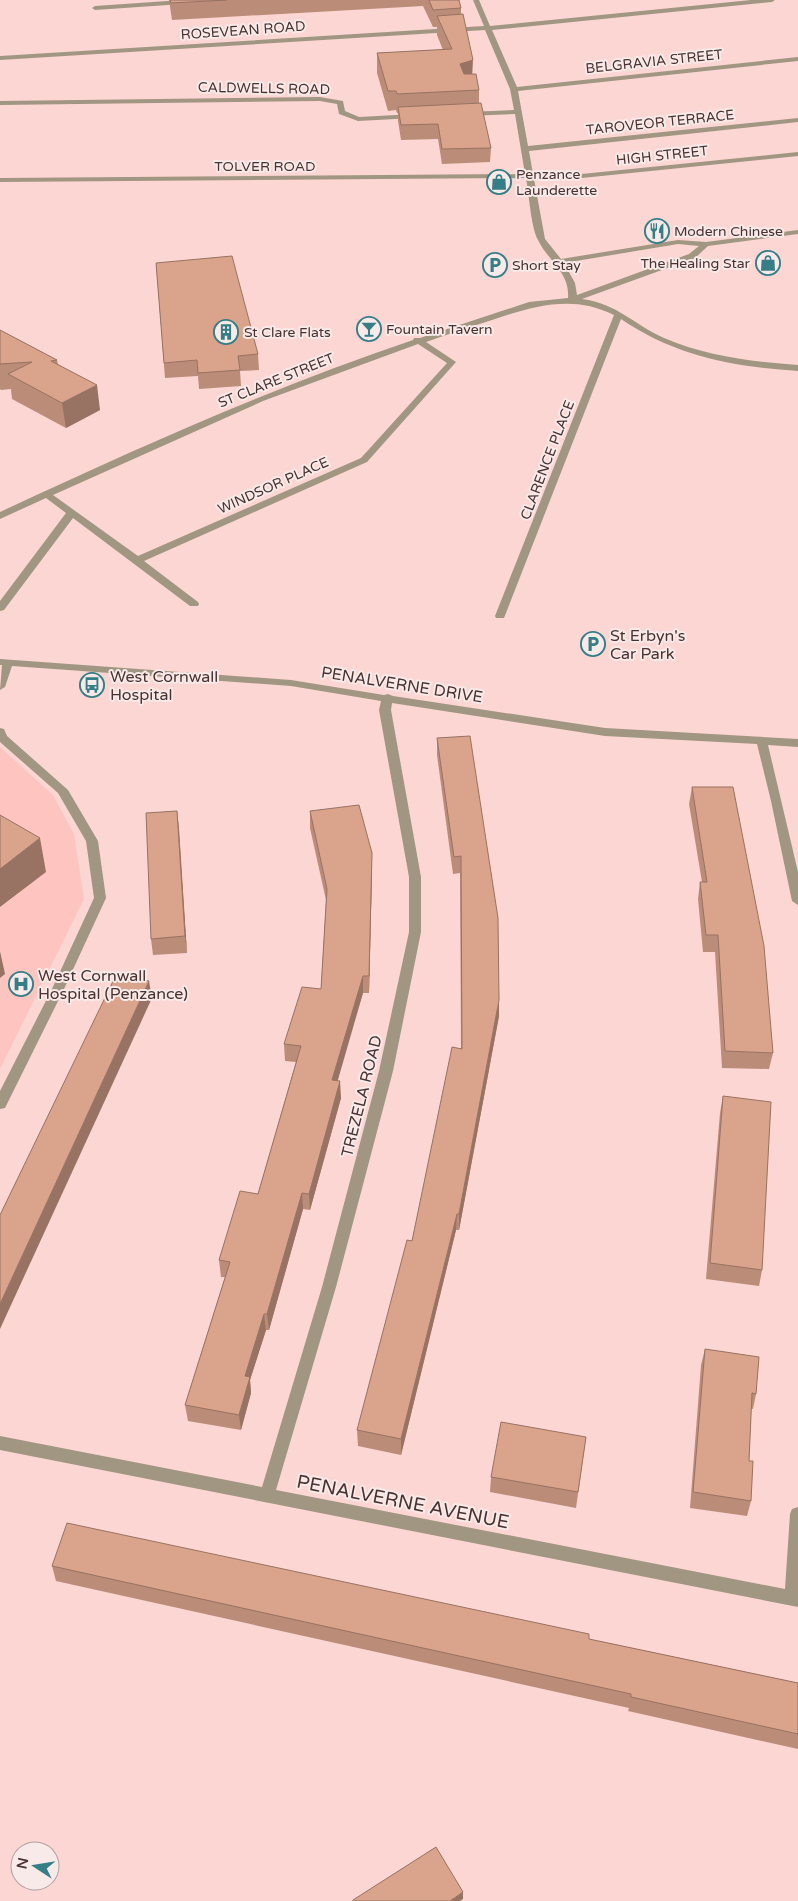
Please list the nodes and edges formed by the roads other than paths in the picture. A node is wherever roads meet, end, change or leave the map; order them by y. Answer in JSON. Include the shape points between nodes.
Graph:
{"nodes":[{"id":1,"x":212,"y":0,"type":"edge"},
{"id":2,"x":476,"y":0,"type":"edge"},
{"id":3,"x":772,"y":0,"type":"edge"},
{"id":4,"x":95,"y":8,"type":"dead end"},
{"id":5,"x":488,"y":28,"type":"junction"},
{"id":6,"x":0,"y":58,"type":"edge"},
{"id":7,"x":798,"y":59,"type":"edge"},
{"id":8,"x":514,"y":89,"type":"junction"},
{"id":9,"x":0,"y":103,"type":"edge"},
{"id":10,"x":519,"y":112,"type":"junction"},
{"id":11,"x":462,"y":115,"type":"edge"},
{"id":12,"x":424,"y":116,"type":"edge"},
{"id":13,"x":798,"y":120,"type":"edge"},
{"id":14,"x":525,"y":149,"type":"junction"},
{"id":15,"x":798,"y":154,"type":"edge"},
{"id":16,"x":529,"y":176,"type":"junction"},
{"id":17,"x":0,"y":180,"type":"edge"},
{"id":18,"x":798,"y":232,"type":"edge"},
{"id":19,"x":706,"y":244,"type":"junction"},
{"id":20,"x":558,"y":262,"type":"junction"},
{"id":21,"x":572,"y":300,"type":"junction"},
{"id":22,"x":619,"y":314,"type":"junction"},
{"id":23,"x":417,"y":340,"type":"junction"},
{"id":24,"x":798,"y":368,"type":"edge"},
{"id":25,"x":46,"y":494,"type":"junction"},
{"id":26,"x":72,"y":512,"type":"junction"},
{"id":27,"x":0,"y":516,"type":"edge"},
{"id":28,"x":137,"y":560,"type":"junction"},
{"id":29,"x":194,"y":604,"type":"dead end"},
{"id":30,"x":0,"y":608,"type":"edge"},
{"id":31,"x":500,"y":616,"type":"dead end"},
{"id":32,"x":4,"y":662,"type":"edge"},
{"id":33,"x":0,"y":687,"type":"edge"},
{"id":34,"x":388,"y":697,"type":"junction"},
{"id":35,"x":0,"y":732,"type":"edge"},
{"id":36,"x":762,"y":742,"type":"junction"},
{"id":37,"x":798,"y":743,"type":"edge"},
{"id":38,"x":798,"y":902,"type":"edge"},
{"id":39,"x":0,"y":1104,"type":"edge"},
{"id":40,"x":0,"y":1443,"type":"edge"},
{"id":41,"x":267,"y":1495,"type":"junction"},
{"id":42,"x":798,"y":1514,"type":"edge"},
{"id":43,"x":795,"y":1599,"type":"edge"}],
"edges":[{"from":1,"to":4,"type":"street"},
{"from":2,"to":5,"type":"street"},
{"from":3,"to":5,"type":"street","name":"ROSEVEAN ROAD"},
{"from":5,"to":6,"type":"street","name":"ROSEVEAN ROAD"},
{"from":5,"to":8,"type":"street"},
{"from":7,"to":8,"type":"street","name":"BELGRAVIA STREET"},
{"from":8,"to":10,"type":"street"},
{"from":9,"to":12,"type":"street","name":"CALDWELLS ROAD","via":[[320,99],[340,103],[342,112],[358,119]]},
{"from":10,"to":11,"type":"street"},
{"from":10,"to":14,"type":"street"},
{"from":13,"to":14,"type":"street","name":"TAROVEOR TERRACE"},
{"from":14,"to":16,"type":"street"},
{"from":15,"to":16,"type":"street","name":"HIGH STREET","via":[[562,178]]},
{"from":16,"to":17,"type":"street","name":"TOLVER ROAD"},
{"from":16,"to":20,"type":"street","via":[[541,239]]},
{"from":18,"to":19,"type":"street"},
{"from":19,"to":20,"type":"street","via":[[678,242]]},
{"from":19,"to":21,"type":"street","via":[[692,256]]},
{"from":20,"to":21,"type":"street","via":[[574,290]]},
{"from":21,"to":22,"type":"street","via":[[595,303]]},
{"from":21,"to":23,"type":"street","name":"ST CLARE STREET","via":[[532,304]]},
{"from":22,"to":24,"type":"street","via":[[666,342],[712,357]]},
{"from":22,"to":31,"type":"street","name":"CLARENCE PLACE"},
{"from":23,"to":25,"type":"street","name":"ST CLARE STREET","via":[[260,399]]},
{"from":23,"to":28,"type":"street","name":"WINDSOR PLACE","via":[[452,362],[364,460]]},
{"from":25,"to":26,"type":"street"},
{"from":25,"to":27,"type":"street","name":"ST CLARE STREET"},
{"from":26,"to":28,"type":"street"},
{"from":26,"to":30,"type":"street"},
{"from":28,"to":29,"type":"street"},
{"from":32,"to":33,"type":"street"},
{"from":32,"to":34,"type":"street","name":"PENALVERNE DRIVE","via":[[291,683]]},
{"from":34,"to":36,"type":"street","name":"PENALVERNE DRIVE","via":[[605,732]]},
{"from":34,"to":41,"type":"street","name":"TREZELA ROAD","via":[[385,710],[415,877],[415,932],[386,1071],[339,1250]]},
{"from":35,"to":39,"type":"street","via":[[2,738],[62,790],[92,841],[100,898]]},
{"from":36,"to":37,"type":"street","name":"PENALVERNE DRIVE"},
{"from":36,"to":38,"type":"street"},
{"from":40,"to":41,"type":"street","name":"PENALVERNE AVENUE"},
{"from":41,"to":43,"type":"street","name":"PENALVERNE AVENUE"},
{"from":42,"to":43,"type":"street"}]}
